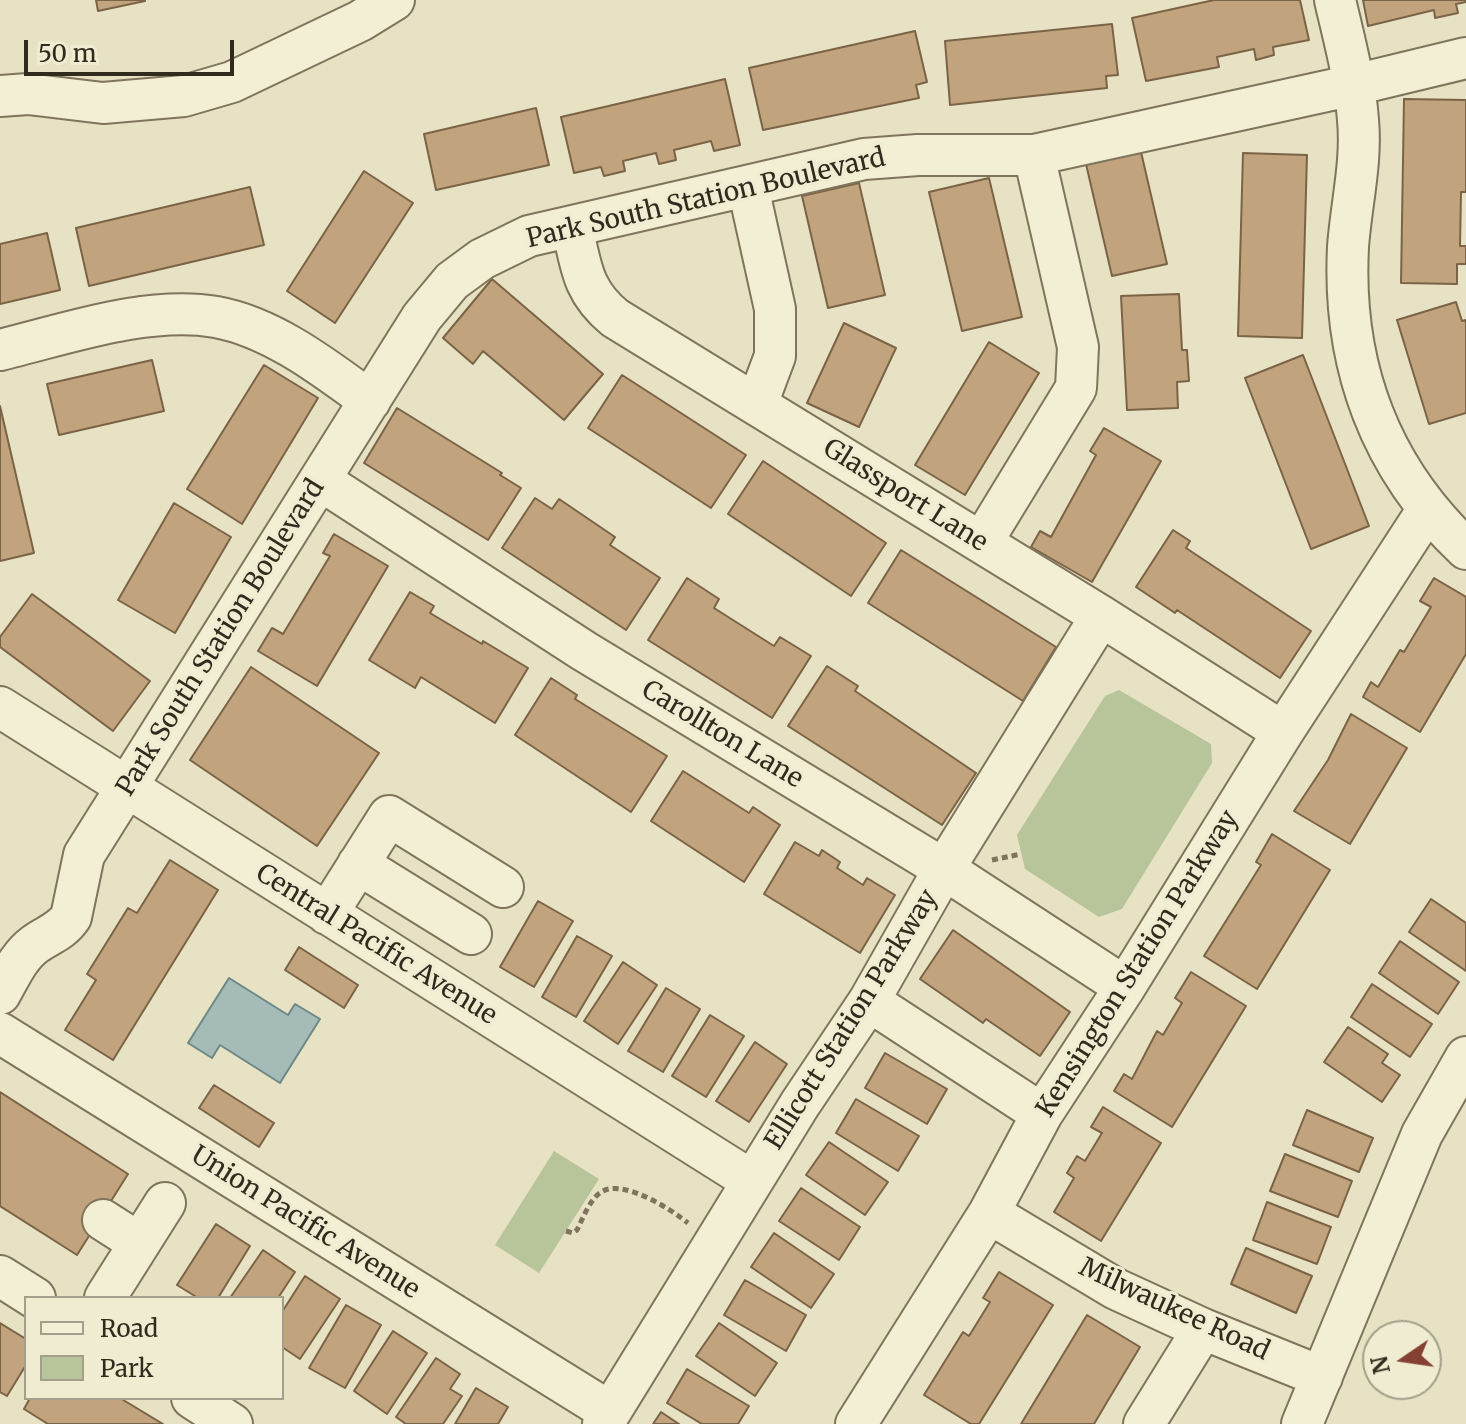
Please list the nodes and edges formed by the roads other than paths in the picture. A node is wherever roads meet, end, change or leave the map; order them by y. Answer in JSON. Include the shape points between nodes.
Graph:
{"nodes":[{"id":1,"x":394,"y":0,"type":"edge"},
{"id":2,"x":1335,"y":0,"type":"edge"},
{"id":3,"x":1466,"y":58,"type":"edge"},
{"id":4,"x":1354,"y":85,"type":"junction"},
{"id":5,"x":0,"y":96,"type":"edge"},
{"id":6,"x":1034,"y":155,"type":"junction"},
{"id":7,"x":748,"y":187,"type":"junction"},
{"id":8,"x":572,"y":226,"type":"junction"},
{"id":9,"x":0,"y":350,"type":"edge"},
{"id":10,"x":370,"y":401,"type":"junction"},
{"id":11,"x":757,"y":404,"type":"junction"},
{"id":12,"x":320,"y":480,"type":"junction"},
{"id":13,"x":1428,"y":509,"type":"junction"},
{"id":14,"x":982,"y":542,"type":"junction"},
{"id":15,"x":1466,"y":549,"type":"edge"},
{"id":16,"x":1101,"y":616,"type":"junction"},
{"id":17,"x":0,"y":707,"type":"edge"},
{"id":18,"x":1283,"y":732,"type":"junction"},
{"id":19,"x":126,"y":788,"type":"junction"},
{"id":20,"x":358,"y":864,"type":"junction"},
{"id":21,"x":962,"y":866,"type":"junction"},
{"id":22,"x":503,"y":887,"type":"dead end"},
{"id":23,"x":327,"y":914,"type":"junction"},
{"id":24,"x":471,"y":934,"type":"dead end"},
{"id":25,"x":1125,"y":987,"type":"junction"},
{"id":26,"x":0,"y":994,"type":"edge"},
{"id":27,"x":869,"y":1001,"type":"junction"},
{"id":28,"x":0,"y":1033,"type":"edge"},
{"id":29,"x":1466,"y":1057,"type":"edge"},
{"id":30,"x":1042,"y":1114,"type":"junction"},
{"id":31,"x":752,"y":1181,"type":"junction"},
{"id":32,"x":165,"y":1203,"type":"dead end"},
{"id":33,"x":989,"y":1213,"type":"junction"},
{"id":34,"x":103,"y":1220,"type":"dead end"},
{"id":35,"x":139,"y":1243,"type":"junction"},
{"id":36,"x":0,"y":1276,"type":"edge"},
{"id":37,"x":32,"y":1296,"type":"edge"},
{"id":38,"x":106,"y":1296,"type":"edge"},
{"id":39,"x":1203,"y":1329,"type":"junction"},
{"id":40,"x":1322,"y":1377,"type":"junction"},
{"id":41,"x":195,"y":1400,"type":"edge"},
{"id":42,"x":606,"y":1418,"type":"edge"},
{"id":43,"x":232,"y":1424,"type":"edge"},
{"id":44,"x":856,"y":1424,"type":"edge"},
{"id":45,"x":1144,"y":1424,"type":"edge"},
{"id":46,"x":1302,"y":1424,"type":"edge"}],
"edges":[{"from":1,"to":5,"type":"street","via":[[232,82],[184,96],[103,103]]},
{"from":2,"to":4,"type":"street"},
{"from":3,"to":4,"type":"street","name":"Park South Station Boulevard"},
{"from":4,"to":6,"type":"street","name":"Park South Station Boulevard"},
{"from":4,"to":13,"type":"street","via":[[1359,152],[1348,243],[1350,328],[1370,410],[1390,453]]},
{"from":6,"to":7,"type":"street","name":"Park South Station Boulevard","via":[[889,156]]},
{"from":6,"to":14,"type":"street","via":[[1078,347],[1076,388]]},
{"from":7,"to":8,"type":"street","name":"Park South Station Boulevard"},
{"from":7,"to":11,"type":"street","via":[[775,309],[775,356]]},
{"from":8,"to":10,"type":"street","name":"Park South Station Boulevard","via":[[529,236],[452,281],[422,317]]},
{"from":8,"to":11,"type":"street","name":"Glassport Lane","via":[[581,272],[599,305]]},
{"from":9,"to":10,"type":"street","via":[[150,316],[217,317],[286,345]]},
{"from":10,"to":12,"type":"street","name":"Park South Station Boulevard"},
{"from":11,"to":14,"type":"street","name":"Glassport Lane"},
{"from":12,"to":19,"type":"street","name":"Park South Station Boulevard"},
{"from":12,"to":21,"type":"street","name":"Carollton Lane","via":[[584,651]]},
{"from":13,"to":15,"type":"street"},
{"from":13,"to":18,"type":"street","name":"Kensington Station Parkway"},
{"from":14,"to":16,"type":"street","name":"Glassport Lane"},
{"from":16,"to":18,"type":"street","name":"Glassport Lane"},
{"from":16,"to":21,"type":"street","name":"Ellicott Station Parkway"},
{"from":17,"to":19,"type":"street","name":"Central Pacific Avenue"},
{"from":18,"to":25,"type":"street","name":"Kensington Station Parkway"},
{"from":19,"to":23,"type":"street","name":"Central Pacific Avenue"},
{"from":19,"to":26,"type":"street","name":"Park South Station Boulevard","via":[[84,855],[71,917],[23,955]]},
{"from":20,"to":22,"type":"street","via":[[389,816]]},
{"from":20,"to":23,"type":"street"},
{"from":20,"to":24,"type":"street"},
{"from":21,"to":25,"type":"street","name":"Carollton Lane"},
{"from":21,"to":27,"type":"street","name":"Ellicott Station Parkway"},
{"from":23,"to":31,"type":"street","name":"Central Pacific Avenue"},
{"from":25,"to":30,"type":"street","name":"Kensington Station Parkway"},
{"from":27,"to":30,"type":"street"},
{"from":27,"to":31,"type":"street","name":"Ellicott Station Parkway"},
{"from":28,"to":42,"type":"street","name":"Union Pacific Avenue"},
{"from":29,"to":40,"type":"street","via":[[1422,1134]]},
{"from":30,"to":33,"type":"street","name":"Kensington Station Parkway"},
{"from":31,"to":42,"type":"street","name":"Ellicott Station Parkway"},
{"from":32,"to":35,"type":"street"},
{"from":33,"to":39,"type":"street","name":"Milwaukee Road","via":[[1085,1273]]},
{"from":33,"to":44,"type":"street","name":"Kensington Station Parkway"},
{"from":34,"to":35,"type":"street"},
{"from":35,"to":38,"type":"street"},
{"from":36,"to":37,"type":"street"},
{"from":39,"to":40,"type":"street","name":"Milwaukee Road"},
{"from":39,"to":45,"type":"street"},
{"from":40,"to":46,"type":"street"},
{"from":41,"to":43,"type":"street"}]}
